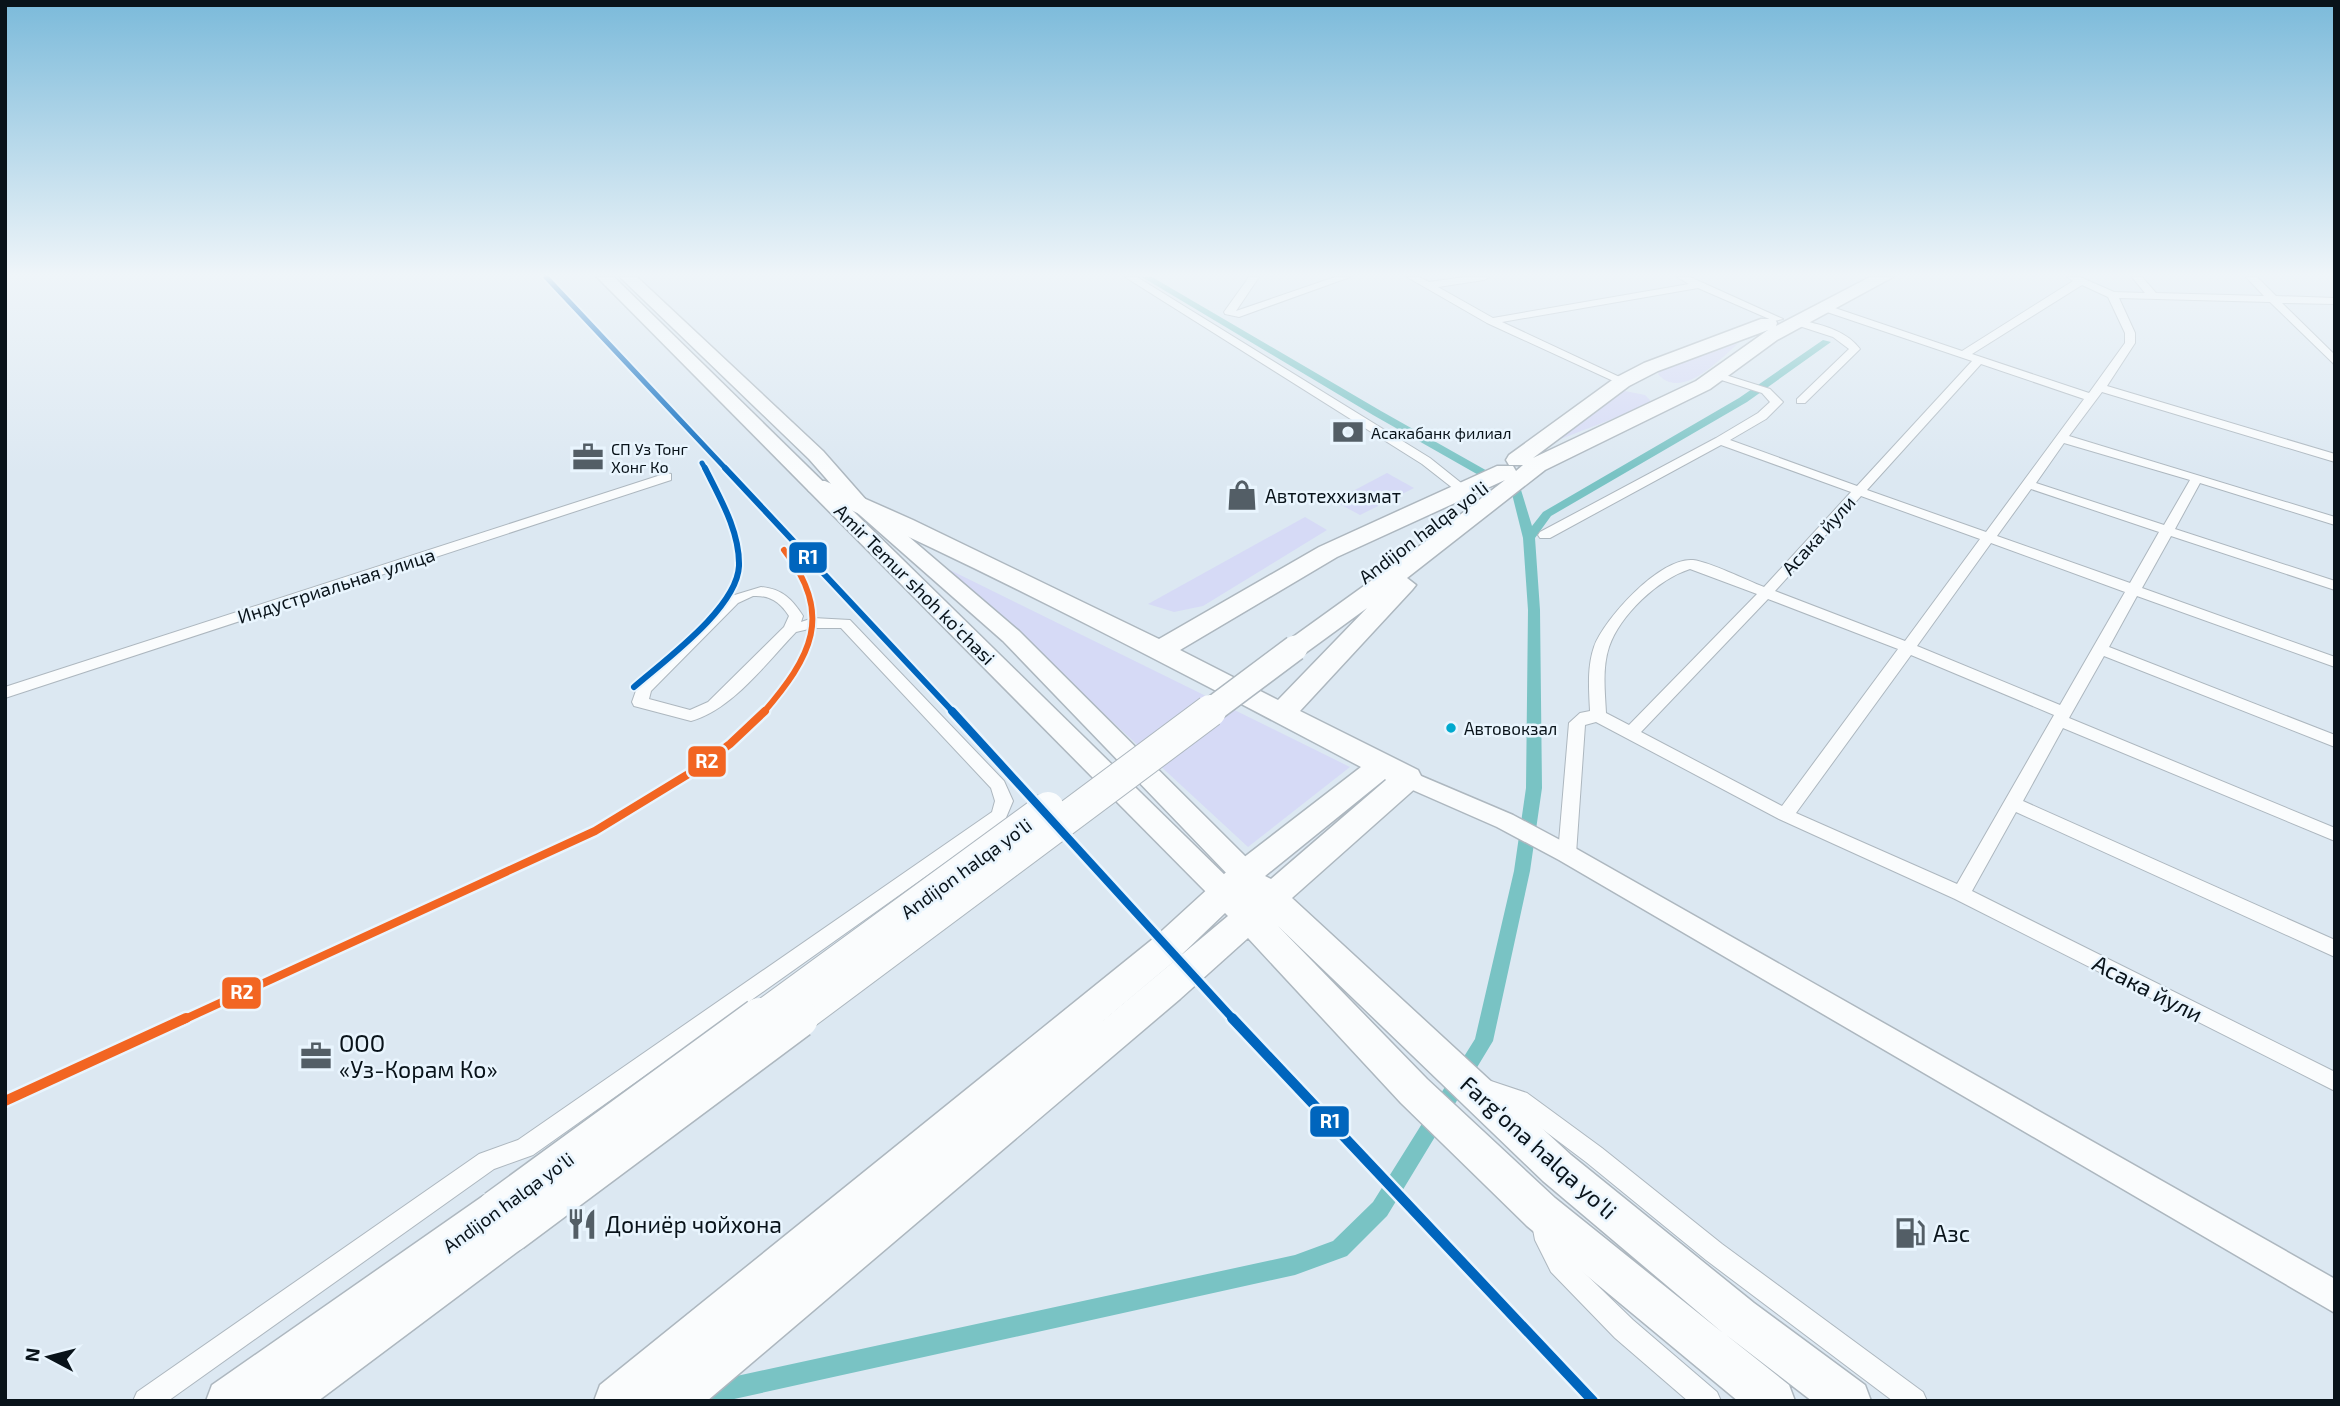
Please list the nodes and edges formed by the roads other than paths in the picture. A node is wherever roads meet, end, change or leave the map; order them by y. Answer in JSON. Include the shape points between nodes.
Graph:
{"nodes":[{"id":1,"x":672,"y":343,"type":"edge"},
{"id":2,"x":697,"y":343,"type":"edge"},
{"id":3,"x":1240,"y":343,"type":"edge"},
{"id":4,"x":1537,"y":343,"type":"edge"},
{"id":5,"x":1720,"y":343,"type":"edge"},
{"id":6,"x":1760,"y":343,"type":"edge"},
{"id":7,"x":1851,"y":343,"type":"edge"},
{"id":8,"x":1927,"y":343,"type":"edge"},
{"id":9,"x":1982,"y":343,"type":"edge"},
{"id":10,"x":2130,"y":343,"type":"edge"},
{"id":11,"x":2317,"y":343,"type":"edge"},
{"id":12,"x":1963,"y":355,"type":"junction"},
{"id":13,"x":2333,"y":358,"type":"edge"},
{"id":14,"x":1978,"y":360,"type":"junction"},
{"id":15,"x":1651,"y":367,"type":"junction"},
{"id":16,"x":1716,"y":375,"type":"junction"},
{"id":17,"x":1622,"y":382,"type":"junction"},
{"id":18,"x":1696,"y":389,"type":"junction"},
{"id":19,"x":2095,"y":393,"type":"junction"},
{"id":20,"x":1801,"y":401,"type":"dead end"},
{"id":21,"x":1664,"y":405,"type":"junction"},
{"id":22,"x":2061,"y":438,"type":"junction"},
{"id":23,"x":1720,"y":440,"type":"junction"},
{"id":24,"x":2335,"y":458,"type":"edge"},
{"id":25,"x":1505,"y":471,"type":"junction"},
{"id":26,"x":667,"y":477,"type":"dead end"},
{"id":27,"x":2197,"y":478,"type":"junction"},
{"id":28,"x":2027,"y":484,"type":"junction"},
{"id":29,"x":817,"y":486,"type":"junction"},
{"id":30,"x":1859,"y":489,"type":"junction"},
{"id":31,"x":1464,"y":490,"type":"junction"},
{"id":32,"x":860,"y":505,"type":"junction"},
{"id":33,"x":2335,"y":521,"type":"edge"},
{"id":34,"x":2167,"y":530,"type":"junction"},
{"id":35,"x":1545,"y":535,"type":"dead end"},
{"id":36,"x":1988,"y":536,"type":"junction"},
{"id":37,"x":1434,"y":547,"type":"junction"},
{"id":38,"x":2335,"y":586,"type":"edge"},
{"id":39,"x":2134,"y":589,"type":"junction"},
{"id":40,"x":1765,"y":594,"type":"junction"},
{"id":41,"x":791,"y":629,"type":"junction"},
{"id":42,"x":1288,"y":643,"type":"junction"},
{"id":43,"x":1906,"y":647,"type":"junction"},
{"id":44,"x":2100,"y":649,"type":"junction"},
{"id":45,"x":1160,"y":650,"type":"junction"},
{"id":46,"x":2335,"y":662,"type":"edge"},
{"id":47,"x":5,"y":693,"type":"edge"},
{"id":48,"x":1282,"y":713,"type":"junction"},
{"id":49,"x":1598,"y":716,"type":"junction"},
{"id":50,"x":2062,"y":717,"type":"junction"},
{"id":51,"x":1631,"y":733,"type":"junction"},
{"id":52,"x":2335,"y":741,"type":"edge"},
{"id":53,"x":1395,"y":772,"type":"junction"},
{"id":54,"x":2012,"y":803,"type":"junction"},
{"id":55,"x":1785,"y":815,"type":"junction"},
{"id":56,"x":2335,"y":835,"type":"edge"},
{"id":57,"x":1561,"y":850,"type":"junction"},
{"id":58,"x":1235,"y":883,"type":"junction"},
{"id":59,"x":1961,"y":894,"type":"junction"},
{"id":60,"x":1261,"y":909,"type":"junction"},
{"id":61,"x":2335,"y":949,"type":"edge"},
{"id":62,"x":1466,"y":1082,"type":"junction"},
{"id":63,"x":2335,"y":1082,"type":"edge"},
{"id":64,"x":504,"y":1221,"type":"junction"},
{"id":65,"x":1544,"y":1226,"type":"junction"},
{"id":66,"x":2335,"y":1297,"type":"edge"},
{"id":67,"x":665,"y":1383,"type":"edge"},
{"id":68,"x":146,"y":1401,"type":"edge"},
{"id":69,"x":228,"y":1401,"type":"edge"},
{"id":70,"x":281,"y":1401,"type":"edge"},
{"id":71,"x":616,"y":1401,"type":"edge"},
{"id":72,"x":1708,"y":1401,"type":"edge"},
{"id":73,"x":1773,"y":1401,"type":"edge"},
{"id":74,"x":1849,"y":1401,"type":"edge"},
{"id":75,"x":1914,"y":1401,"type":"edge"}],
"edges":[{"from":1,"to":29,"type":"main road","name":"Amir Temur shoh ko'chasi"},
{"from":2,"to":32,"type":"main road","name":"Amir Temur shoh ko'chasi","via":[[816,456]]},
{"from":3,"to":31,"type":"street"},
{"from":4,"to":17,"type":"street"},
{"from":5,"to":15,"type":"highway","name":"Andijon halqa yo‘li"},
{"from":6,"to":16,"type":"highway","name":"Andijon halqa yo‘li"},
{"from":7,"to":20,"type":"street","via":[[1855,349]]},
{"from":8,"to":12,"type":"street"},
{"from":9,"to":12,"type":"street"},
{"from":10,"to":19,"type":"street"},
{"from":11,"to":13,"type":"street"},
{"from":12,"to":14,"type":"street"},
{"from":14,"to":19,"type":"street"},
{"from":14,"to":30,"type":"street","name":"Асака йули"},
{"from":15,"to":17,"type":"highway","name":"Andijon halqa yo‘li"},
{"from":15,"to":18,"type":"highway","via":[[1663,383]]},
{"from":16,"to":18,"type":"highway","name":"Andijon halqa yo‘li"},
{"from":16,"to":23,"type":"street","via":[[1766,391],[1777,402]]},
{"from":17,"to":21,"type":"highway","via":[[1657,390]]},
{"from":17,"to":25,"type":"highway","name":"Andijon halqa yo‘li"},
{"from":18,"to":21,"type":"highway","name":"Andijon halqa yo‘li"},
{"from":19,"to":22,"type":"street"},
{"from":19,"to":24,"type":"street"},
{"from":21,"to":37,"type":"highway","name":"Andijon halqa yo‘li","via":[[1537,465]]},
{"from":22,"to":27,"type":"street"},
{"from":22,"to":28,"type":"street"},
{"from":23,"to":30,"type":"street","name":"Асака йули"},
{"from":23,"to":35,"type":"street"},
{"from":25,"to":31,"type":"highway"},
{"from":25,"to":42,"type":"highway","name":"Andijon halqa yo‘li"},
{"from":26,"to":47,"type":"street","name":"Индустриальная улица"},
{"from":27,"to":33,"type":"street"},
{"from":27,"to":34,"type":"street"},
{"from":28,"to":34,"type":"street"},
{"from":28,"to":36,"type":"street"},
{"from":29,"to":32,"type":"highway"},
{"from":29,"to":58,"type":"main road","name":"Amir Temur shoh ko'chasi"},
{"from":30,"to":36,"type":"street","name":"Асака йули"},
{"from":30,"to":40,"type":"street","name":"Асака йули"},
{"from":31,"to":45,"type":"highway","via":[[1328,552]]},
{"from":32,"to":45,"type":"highway"},
{"from":32,"to":58,"type":"main road","name":"Amir Temur shoh ko'chasi","via":[[1011,636]]},
{"from":34,"to":38,"type":"street"},
{"from":34,"to":39,"type":"street"},
{"from":36,"to":39,"type":"street","name":"Асака йули"},
{"from":36,"to":43,"type":"street"},
{"from":37,"to":42,"type":"highway","name":"Andijon halqa yo‘li"},
{"from":37,"to":48,"type":"highway"},
{"from":39,"to":44,"type":"street"},
{"from":39,"to":46,"type":"street","name":"Асака йули"},
{"from":40,"to":43,"type":"street"},
{"from":40,"to":49,"type":"street","via":[[1691,564],[1679,566],[1634,599],[1602,644],[1596,684]]},
{"from":40,"to":51,"type":"street","name":"Асака йули"},
{"from":41,"to":41,"type":"street","via":[[714,706],[691,716],[640,702],[644,689],[733,600],[749,591],[788,601],[796,616]]},
{"from":41,"to":68,"type":"street","via":[[813,623],[845,623],[998,785],[1004,801],[999,816],[525,1149],[486,1161]]},
{"from":42,"to":64,"type":"highway","name":"Andijon halqa yo‘li","bridge":true},
{"from":43,"to":50,"type":"street"},
{"from":43,"to":55,"type":"street"},
{"from":44,"to":50,"type":"street"},
{"from":44,"to":52,"type":"street"},
{"from":45,"to":48,"type":"highway"},
{"from":48,"to":53,"type":"highway"},
{"from":49,"to":51,"type":"street","name":"Асака йули"},
{"from":49,"to":57,"type":"street","via":[[1577,723]]},
{"from":50,"to":54,"type":"street"},
{"from":50,"to":56,"type":"street"},
{"from":51,"to":55,"type":"street","name":"Асака йули"},
{"from":53,"to":57,"type":"main road"},
{"from":53,"to":58,"type":"highway"},
{"from":53,"to":60,"type":"highway"},
{"from":54,"to":59,"type":"street"},
{"from":54,"to":61,"type":"street"},
{"from":55,"to":59,"type":"street","name":"Асака йули"},
{"from":57,"to":66,"type":"main road"},
{"from":58,"to":60,"type":"highway","name":"Farg‘ona halqa yo‘li"},
{"from":58,"to":67,"type":"highway"},
{"from":59,"to":63,"type":"street","name":"Асака йули"},
{"from":60,"to":62,"type":"highway","name":"Farg‘ona halqa yo‘li"},
{"from":60,"to":65,"type":"highway","name":"Farg‘ona halqa yo‘li","via":[[1413,1091],[1471,1145]]},
{"from":60,"to":67,"type":"highway","via":[[788,1303]]},
{"from":62,"to":74,"type":"highway","name":"Farg‘ona halqa yo‘li","via":[[1557,1168],[1739,1318]]},
{"from":62,"to":75,"type":"street","via":[[1520,1100]]},
{"from":64,"to":69,"type":"highway","name":"Andijon halqa yo‘li"},
{"from":64,"to":70,"type":"highway","name":"Andijon halqa yo‘li"},
{"from":65,"to":72,"type":"street","via":[[1559,1264]]},
{"from":65,"to":73,"type":"highway","name":"Farg‘ona halqa yo‘li"},
{"from":67,"to":71,"type":"highway"}]}
